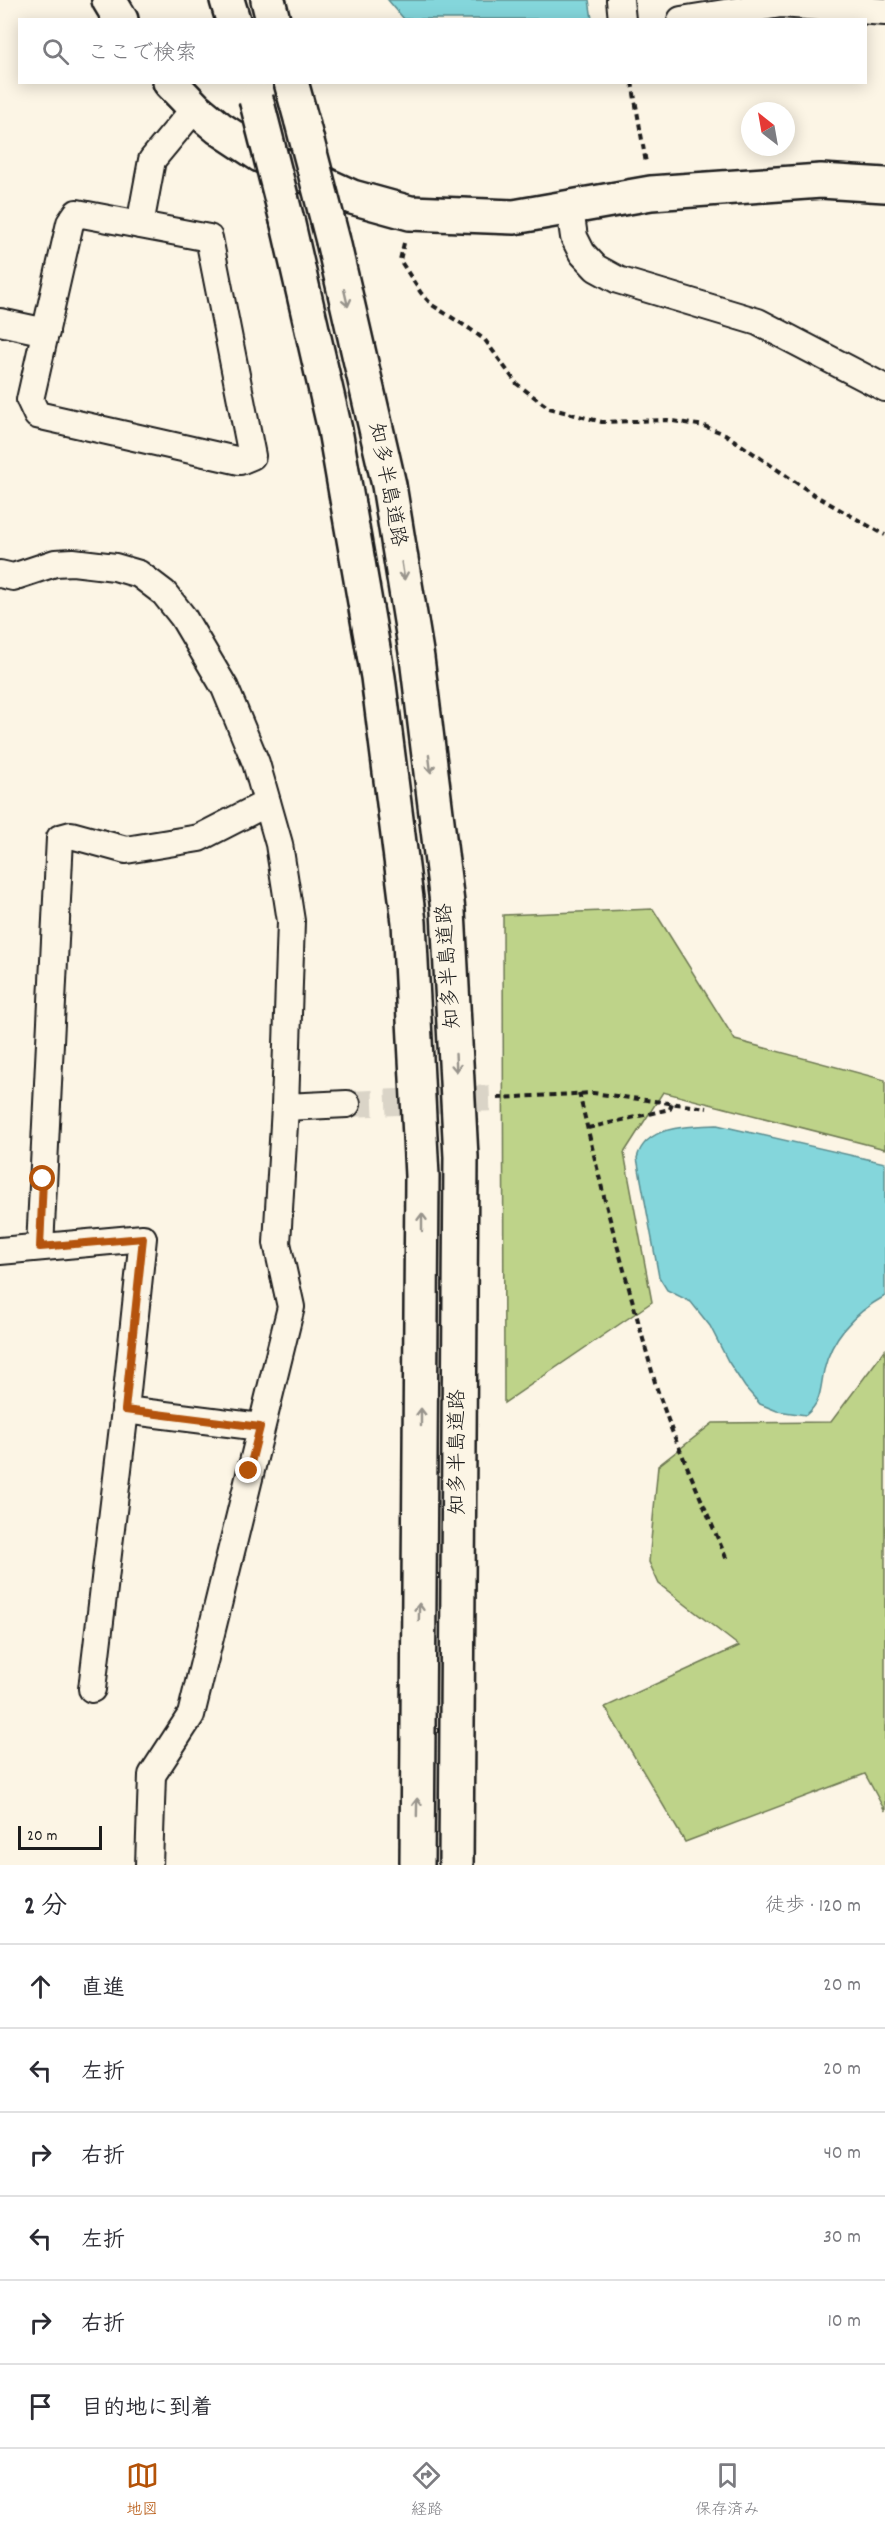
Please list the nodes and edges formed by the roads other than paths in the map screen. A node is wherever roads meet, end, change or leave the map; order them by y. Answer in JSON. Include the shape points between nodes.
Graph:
{"nodes":[{"id":1,"x":109,"y":0,"type":"edge"},
{"id":2,"x":227,"y":0,"type":"edge"},
{"id":3,"x":268,"y":0,"type":"edge"},
{"id":4,"x":620,"y":0,"type":"edge"},
{"id":5,"x":781,"y":2,"type":"edge"},
{"id":6,"x":885,"y":12,"type":"edge"},
{"id":7,"x":120,"y":18,"type":"edge"},
{"id":8,"x":232,"y":18,"type":"edge"},
{"id":9,"x":272,"y":18,"type":"edge"},
{"id":10,"x":622,"y":18,"type":"edge"},
{"id":11,"x":692,"y":18,"type":"edge"},
{"id":12,"x":172,"y":84,"type":"edge"},
{"id":13,"x":292,"y":84,"type":"edge"},
{"id":14,"x":253,"y":91,"type":"edge"},
{"id":15,"x":195,"y":108,"type":"junction"},
{"id":16,"x":885,"y":185,"type":"edge"},
{"id":17,"x":570,"y":209,"type":"junction"},
{"id":18,"x":140,"y":225,"type":"junction"},
{"id":19,"x":0,"y":322,"type":"edge"},
{"id":20,"x":46,"y":332,"type":"junction"},
{"id":21,"x":885,"y":388,"type":"edge"},
{"id":22,"x":0,"y":574,"type":"edge"},
{"id":23,"x":267,"y":803,"type":"junction"},
{"id":24,"x":347,"y":1104,"type":"tunnel mouth"},
{"id":25,"x":285,"y":1107,"type":"junction"},
{"id":26,"x":40,"y":1247,"type":"junction"},
{"id":27,"x":0,"y":1251,"type":"edge"},
{"id":28,"x":125,"y":1410,"type":"junction"},
{"id":29,"x":260,"y":1427,"type":"junction"},
{"id":30,"x":92,"y":1689,"type":"dead end"},
{"id":31,"x":149,"y":1865,"type":"edge"},
{"id":32,"x":417,"y":1865,"type":"edge"},
{"id":33,"x":456,"y":1865,"type":"edge"}],
"edges":[{"from":1,"to":7,"type":"main road"},
{"from":2,"to":8,"type":"main road"},
{"from":3,"to":9,"type":"main road"},
{"from":4,"to":10,"type":"street"},
{"from":5,"to":6,"type":"street"},
{"from":5,"to":11,"type":"street"},
{"from":12,"to":15,"type":"main road"},
{"from":13,"to":33,"type":"main road","name":"知多半島道路","one_way":true,"bridge":true,"via":[[333,241],[389,485],[417,658],[448,911],[461,1157]]},
{"from":32,"to":14,"type":"main road","name":"知多半島道路","one_way":true,"bridge":true,"via":[[422,1176],[409,922],[376,665],[335,430]]},
{"from":15,"to":17,"type":"main road","via":[[260,155],[352,197],[410,213],[514,217]]},
{"from":15,"to":18,"type":"street","via":[[152,160]]},
{"from":16,"to":17,"type":"main road","via":[[821,181],[651,193]]},
{"from":17,"to":21,"type":"street","via":[[574,237],[596,268],[618,280],[758,322]]},
{"from":18,"to":20,"type":"street","via":[[77,213],[70,223]]},
{"from":18,"to":20,"type":"street","via":[[209,238],[252,456],[240,461],[37,415],[30,400]]},
{"from":19,"to":20,"type":"street"},
{"from":22,"to":23,"type":"street","via":[[13,577],[55,563],[115,567],[139,574],[164,593],[183,617],[225,688],[256,763]]},
{"from":23,"to":25,"type":"street","via":[[279,844],[291,921]]},
{"from":23,"to":26,"type":"street","via":[[200,838],[126,850],[71,835],[60,838]]},
{"from":24,"to":25,"type":"street"},
{"from":25,"to":29,"type":"street","via":[[277,1243],[291,1307]]},
{"from":26,"to":27,"type":"street"},
{"from":26,"to":28,"type":"street","via":[[143,1238]]},
{"from":28,"to":29,"type":"street"},
{"from":28,"to":30,"type":"street"},
{"from":29,"to":31,"type":"street","via":[[191,1715],[152,1775]]}]}
